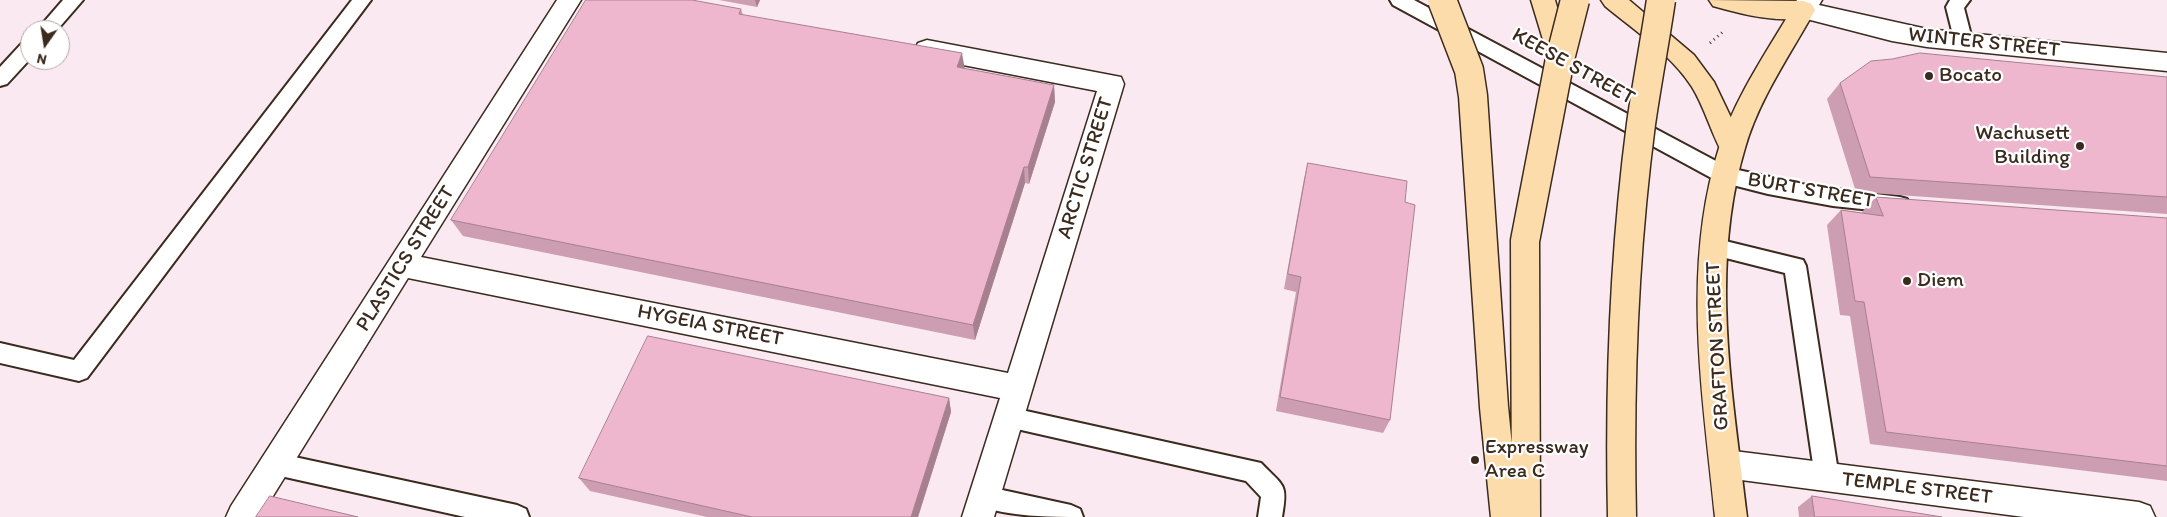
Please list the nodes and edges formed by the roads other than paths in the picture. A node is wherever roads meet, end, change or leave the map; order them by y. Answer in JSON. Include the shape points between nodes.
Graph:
{"nodes":[{"id":1,"x":74,"y":0,"type":"edge"},
{"id":2,"x":362,"y":0,"type":"edge"},
{"id":3,"x":569,"y":0,"type":"edge"},
{"id":4,"x":1399,"y":0,"type":"edge"},
{"id":5,"x":1442,"y":0,"type":"edge"},
{"id":6,"x":1543,"y":0,"type":"edge"},
{"id":7,"x":1575,"y":0,"type":"edge"},
{"id":8,"x":1613,"y":0,"type":"edge"},
{"id":9,"x":1661,"y":0,"type":"edge"},
{"id":10,"x":1721,"y":0,"type":"edge"},
{"id":11,"x":1780,"y":0,"type":"edge"},
{"id":12,"x":1960,"y":0,"type":"edge"},
{"id":13,"x":1806,"y":5,"type":"edge"},
{"id":14,"x":55,"y":20,"type":"edge"},
{"id":15,"x":1964,"y":43,"type":"junction"},
{"id":16,"x":907,"y":46,"type":"edge"},
{"id":17,"x":20,"y":58,"type":"edge"},
{"id":18,"x":1560,"y":59,"type":"junction"},
{"id":19,"x":2167,"y":62,"type":"edge"},
{"id":20,"x":0,"y":79,"type":"edge"},
{"id":21,"x":1732,"y":147,"type":"junction"},
{"id":22,"x":1724,"y":175,"type":"junction"},
{"id":23,"x":1922,"y":206,"type":"edge"},
{"id":24,"x":1713,"y":247,"type":"junction"},
{"id":25,"x":402,"y":265,"type":"junction"},
{"id":26,"x":0,"y":353,"type":"edge"},
{"id":27,"x":1017,"y":388,"type":"junction"},
{"id":28,"x":1008,"y":417,"type":"junction"},
{"id":29,"x":276,"y":464,"type":"junction"},
{"id":30,"x":1726,"y":464,"type":"junction"},
{"id":31,"x":1827,"y":478,"type":"junction"},
{"id":32,"x":981,"y":507,"type":"edge"},
{"id":33,"x":242,"y":517,"type":"edge"},
{"id":34,"x":517,"y":517,"type":"edge"},
{"id":35,"x":1071,"y":517,"type":"edge"},
{"id":36,"x":1270,"y":517,"type":"edge"},
{"id":37,"x":1505,"y":517,"type":"edge"},
{"id":38,"x":1526,"y":517,"type":"edge"},
{"id":39,"x":1622,"y":517,"type":"edge"},
{"id":40,"x":1731,"y":517,"type":"edge"},
{"id":41,"x":2139,"y":517,"type":"edge"}],
"edges":[{"from":1,"to":14,"type":"lane"},
{"from":2,"to":26,"type":"lane","via":[[79,371]]},
{"from":3,"to":25,"type":"street","name":"PLASTICS STREET"},
{"from":4,"to":22,"type":"lane","name":"KEESE STREET"},
{"from":5,"to":37,"type":"main road","bridge":true,"via":[[1468,70],[1473,96],[1494,407]]},
{"from":6,"to":18,"type":"main road"},
{"from":7,"to":18,"type":"main road","bridge":true},
{"from":8,"to":21,"type":"main road","via":[[1686,61],[1710,98]]},
{"from":9,"to":39,"type":"main road","bridge":true,"via":[[1639,141],[1630,238],[1623,346]]},
{"from":10,"to":13,"type":"main road","via":[[1753,8]]},
{"from":11,"to":13,"type":"main road"},
{"from":12,"to":15,"type":"lane","via":[[1955,7]]},
{"from":13,"to":15,"type":"street","name":"WINTER STREET","via":[[1892,32]]},
{"from":13,"to":21,"type":"main road","name":"GRAFTON STREET","via":[[1750,104]]},
{"from":15,"to":19,"type":"street","name":"WINTER STREET"},
{"from":16,"to":27,"type":"street","name":"ARCTIC STREET","via":[[1112,84]]},
{"from":17,"to":20,"type":"lane"},
{"from":18,"to":38,"type":"main road","bridge":true,"via":[[1525,241]]},
{"from":21,"to":22,"type":"main road","name":"GRAFTON STREET"},
{"from":22,"to":23,"type":"lane","name":"BURT STREET","via":[[1857,202]]},
{"from":22,"to":24,"type":"main road","name":"GRAFTON STREET"},
{"from":24,"to":30,"type":"main road","name":"GRAFTON STREET","via":[[1712,308]]},
{"from":24,"to":31,"type":"lane","via":[[1795,266]]},
{"from":25,"to":27,"type":"street","name":"HYGEIA STREET"},
{"from":25,"to":29,"type":"street","name":"PLASTICS STREET"},
{"from":27,"to":28,"type":"street","name":"ARCTIC STREET"},
{"from":28,"to":32,"type":"street","name":"ARCTIC STREET"},
{"from":28,"to":36,"type":"lane","via":[[1253,471],[1274,493]]},
{"from":29,"to":33,"type":"street","name":"PLASTICS STREET"},
{"from":29,"to":34,"type":"lane"},
{"from":30,"to":31,"type":"street","name":"TEMPLE STREET"},
{"from":30,"to":40,"type":"main road","name":"GRAFTON STREET"},
{"from":31,"to":41,"type":"street","name":"TEMPLE STREET"},
{"from":32,"to":35,"type":"lane"}]}
